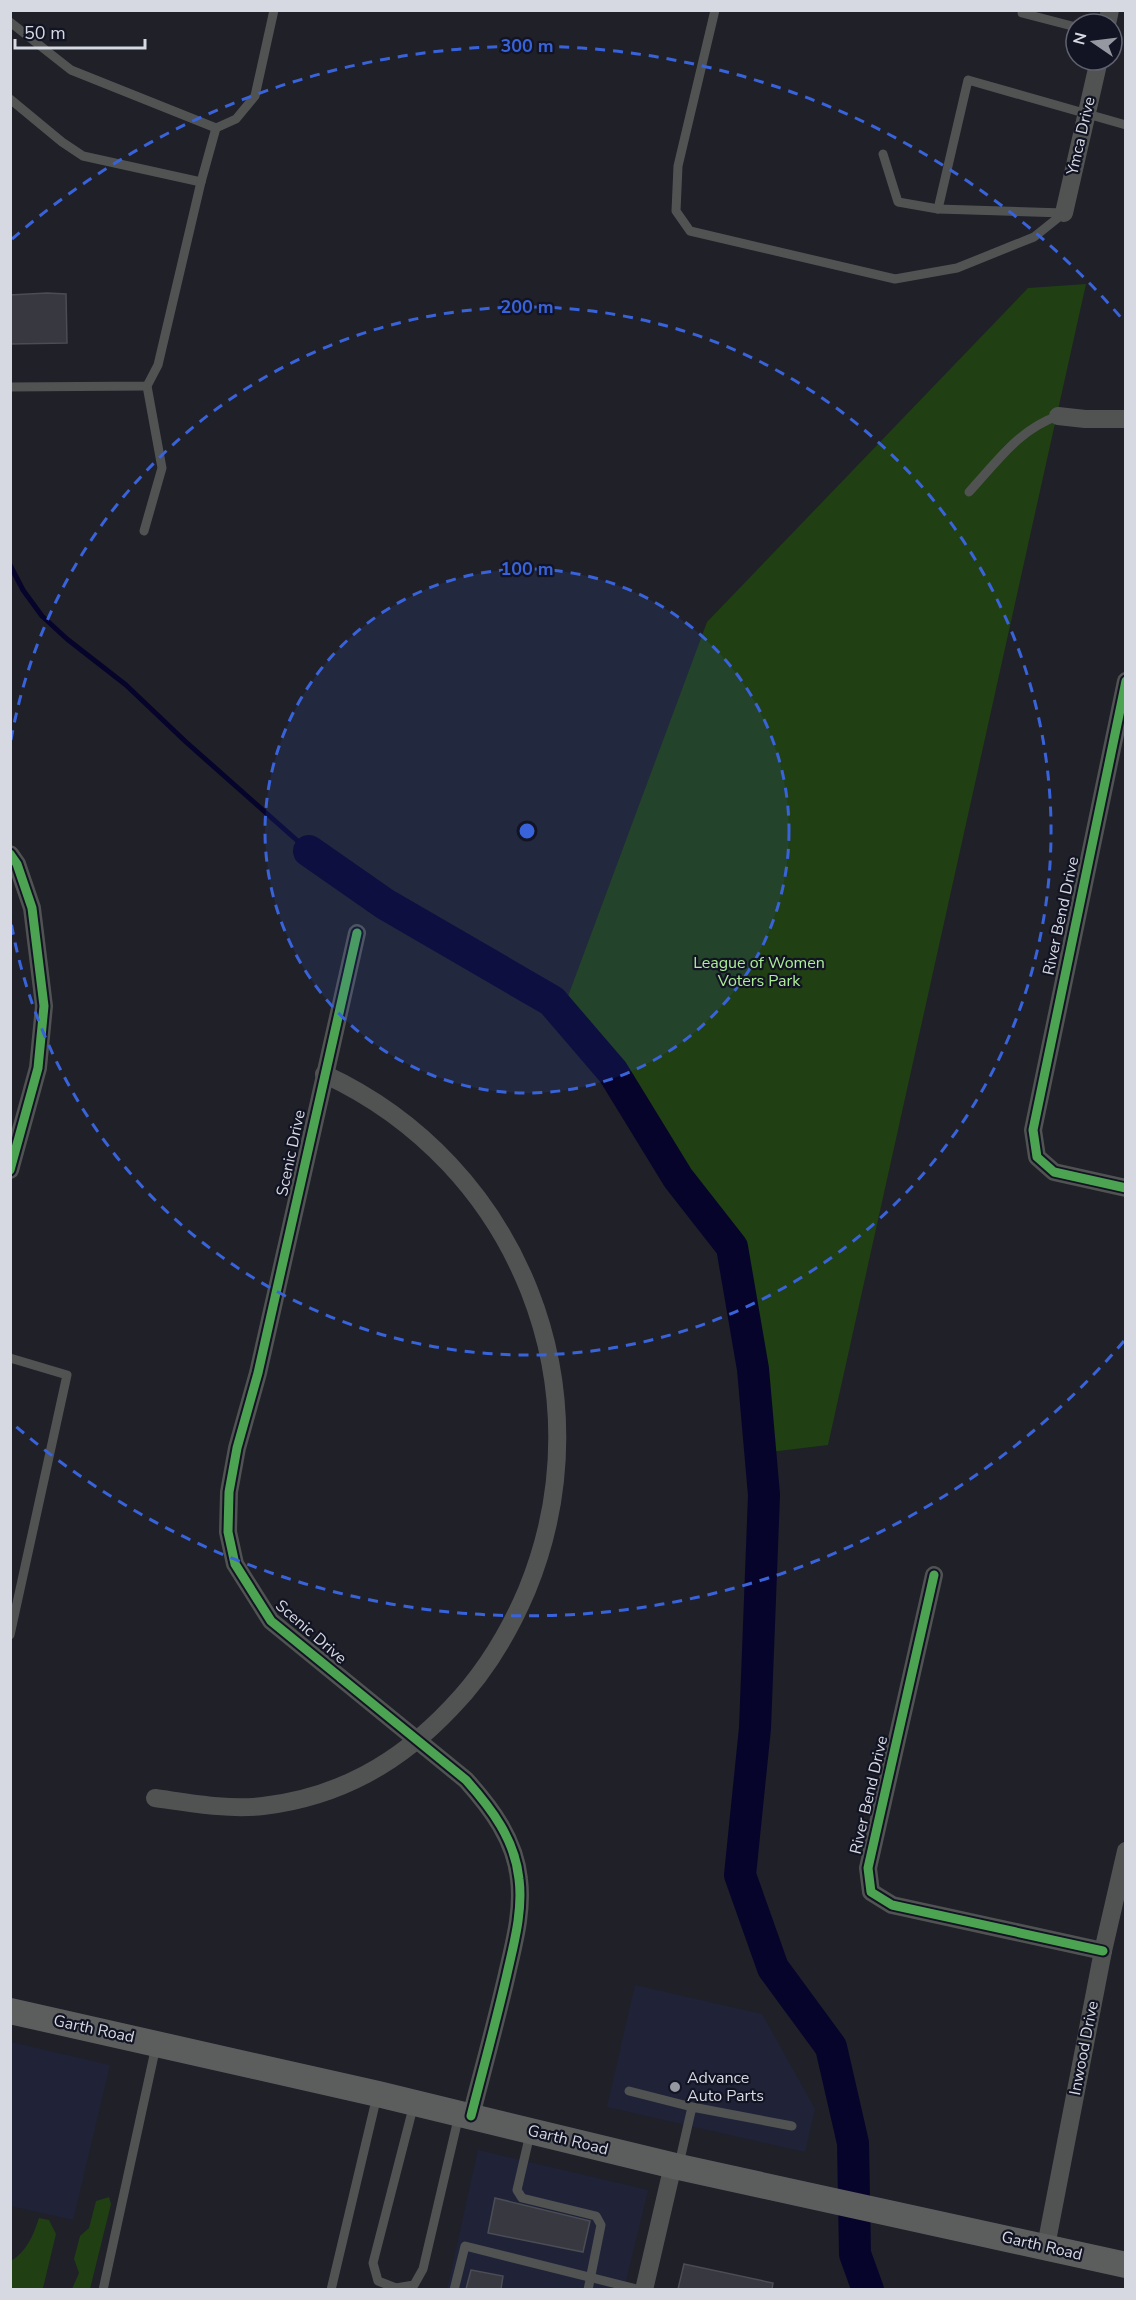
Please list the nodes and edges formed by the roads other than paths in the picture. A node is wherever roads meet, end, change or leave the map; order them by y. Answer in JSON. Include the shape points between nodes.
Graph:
{"nodes":[{"id":1,"x":274,"y":10,"type":"edge"},
{"id":2,"x":715,"y":10,"type":"edge"},
{"id":3,"x":1023,"y":10,"type":"edge"},
{"id":4,"x":10,"y":22,"type":"edge"},
{"id":5,"x":1064,"y":24,"type":"edge"},
{"id":6,"x":1096,"y":72,"type":"edge"},
{"id":7,"x":10,"y":99,"type":"edge"},
{"id":8,"x":1087,"y":113,"type":"junction"},
{"id":9,"x":1125,"y":125,"type":"edge"},
{"id":10,"x":216,"y":128,"type":"junction"},
{"id":11,"x":883,"y":154,"type":"dead end"},
{"id":12,"x":201,"y":182,"type":"junction"},
{"id":13,"x":938,"y":209,"type":"junction"},
{"id":14,"x":1064,"y":213,"type":"junction"},
{"id":15,"x":147,"y":386,"type":"junction"},
{"id":16,"x":10,"y":387,"type":"edge"},
{"id":17,"x":1058,"y":416,"type":"joint"},
{"id":18,"x":1125,"y":419,"type":"edge"},
{"id":19,"x":969,"y":492,"type":"dead end"},
{"id":20,"x":144,"y":531,"type":"dead end"},
{"id":21,"x":1125,"y":681,"type":"edge"},
{"id":22,"x":10,"y":854,"type":"edge"},
{"id":23,"x":357,"y":933,"type":"dead end"},
{"id":24,"x":324,"y":1074,"type":"junction"},
{"id":25,"x":11,"y":1171,"type":"edge"},
{"id":26,"x":1125,"y":1188,"type":"edge"},
{"id":27,"x":10,"y":1358,"type":"edge"},
{"id":28,"x":934,"y":1575,"type":"dead end"},
{"id":29,"x":10,"y":1635,"type":"edge"},
{"id":30,"x":417,"y":1740,"type":"junction"},
{"id":31,"x":155,"y":1798,"type":"dead end"},
{"id":32,"x":1125,"y":1851,"type":"edge"},
{"id":33,"x":1103,"y":1951,"type":"junction"},
{"id":34,"x":10,"y":2011,"type":"edge"},
{"id":35,"x":157,"y":2043,"type":"junction"},
{"id":36,"x":629,"y":2091,"type":"dead end"},
{"id":37,"x":378,"y":2094,"type":"junction"},
{"id":38,"x":414,"y":2102,"type":"junction"},
{"id":39,"x":692,"y":2106,"type":"junction"},
{"id":40,"x":465,"y":2115,"type":"junction"},
{"id":41,"x":792,"y":2126,"type":"dead end"},
{"id":42,"x":531,"y":2131,"type":"junction"},
{"id":43,"x":676,"y":2166,"type":"junction"},
{"id":44,"x":1046,"y":2246,"type":"junction"},
{"id":45,"x":1125,"y":2265,"type":"edge"},
{"id":46,"x":590,"y":2277,"type":"junction"},
{"id":47,"x":102,"y":2289,"type":"edge"},
{"id":48,"x":331,"y":2289,"type":"edge"},
{"id":49,"x":454,"y":2289,"type":"edge"},
{"id":50,"x":588,"y":2289,"type":"edge"},
{"id":51,"x":643,"y":2289,"type":"edge"}],
"edges":[{"from":1,"to":10,"type":"lane","via":[[255,96],[236,119]]},
{"from":2,"to":14,"type":"lane","via":[[678,166],[676,211],[690,231],[895,279],[957,268],[1034,237]]},
{"from":3,"to":5,"type":"lane","via":[[1022,13]]},
{"from":4,"to":10,"type":"lane","via":[[71,70]]},
{"from":6,"to":8,"type":"street","name":"Ymca Drive"},
{"from":7,"to":12,"type":"lane","via":[[83,156]]},
{"from":8,"to":9,"type":"lane"},
{"from":8,"to":13,"type":"lane","via":[[968,80]]},
{"from":8,"to":14,"type":"street","name":"Ymca Drive"},
{"from":10,"to":12,"type":"lane"},
{"from":11,"to":13,"type":"lane","via":[[898,202]]},
{"from":12,"to":15,"type":"lane","via":[[158,365]]},
{"from":13,"to":14,"type":"lane"},
{"from":15,"to":16,"type":"lane"},
{"from":15,"to":20,"type":"lane","via":[[162,468]]},
{"from":17,"to":18,"type":"street"},
{"from":17,"to":19,"type":"lane","via":[[1023,434]]},
{"from":21,"to":26,"type":"street","name":"River Bend Drive","via":[[1033,1131],[1036,1157],[1054,1172]]},
{"from":22,"to":25,"type":"street","via":[[33,908],[44,1006],[38,1068]]},
{"from":23,"to":24,"type":"street","name":"Scenic Drive"},
{"from":24,"to":30,"type":"street","name":"Scenic Drive","via":[[258,1373],[237,1448],[229,1492],[228,1532],[235,1564],[271,1621]]},
{"from":24,"to":30,"type":"street","via":[[357,1090],[420,1134],[486,1209],[505,1239],[532,1300],[554,1377],[558,1411],[555,1488],[538,1562],[516,1616],[483,1672],[435,1726]]},
{"from":27,"to":29,"type":"lane","via":[[67,1375]]},
{"from":28,"to":33,"type":"street","name":"River Bend Drive","via":[[868,1868],[872,1892],[892,1905]]},
{"from":30,"to":31,"type":"street","via":[[361,1778],[300,1800],[230,1807]]},
{"from":30,"to":40,"type":"street","name":"Scenic Drive","via":[[484,1799],[503,1828],[519,1878],[517,1927],[494,2028]]},
{"from":32,"to":33,"type":"street","name":"Inwood Drive"},
{"from":33,"to":44,"type":"street","name":"Inwood Drive"},
{"from":34,"to":35,"type":"main road","name":"Garth Road"},
{"from":35,"to":37,"type":"main road","name":"Garth Road"},
{"from":35,"to":47,"type":"lane"},
{"from":36,"to":39,"type":"lane"},
{"from":37,"to":38,"type":"main road","name":"Garth Road"},
{"from":37,"to":48,"type":"lane"},
{"from":38,"to":40,"type":"main road","name":"Garth Road"},
{"from":38,"to":40,"type":"lane","via":[[373,2263],[378,2281],[396,2288],[414,2285],[423,2269]]},
{"from":39,"to":41,"type":"lane"},
{"from":39,"to":43,"type":"lane"},
{"from":40,"to":42,"type":"main road","name":"Garth Road"},
{"from":42,"to":43,"type":"main road","name":"Garth Road"},
{"from":42,"to":46,"type":"lane","via":[[519,2195],[522,2199],[596,2216],[601,2225]]},
{"from":43,"to":44,"type":"main road","name":"Garth Road"},
{"from":43,"to":51,"type":"street"},
{"from":44,"to":45,"type":"main road","name":"Garth Road"},
{"from":46,"to":49,"type":"lane","via":[[465,2246]]},
{"from":46,"to":50,"type":"lane"},
{"from":46,"to":51,"type":"lane"}]}
